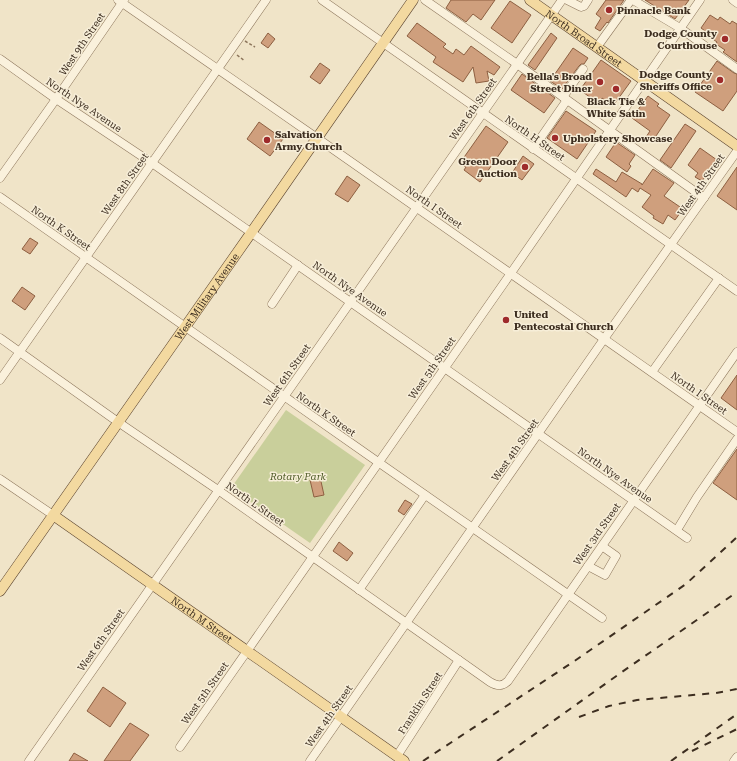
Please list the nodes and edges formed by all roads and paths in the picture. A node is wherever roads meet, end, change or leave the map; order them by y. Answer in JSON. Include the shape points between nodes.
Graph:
{"nodes":[{"id":1,"x":266,"y":0,"type":"edge"},
{"id":2,"x":322,"y":0,"type":"edge"},
{"id":3,"x":413,"y":0,"type":"edge"},
{"id":4,"x":425,"y":0,"type":"edge"},
{"id":5,"x":530,"y":0,"type":"edge"},
{"id":6,"x":562,"y":0,"type":"edge"},
{"id":7,"x":567,"y":0,"type":"edge"},
{"id":8,"x":588,"y":0,"type":"edge"},
{"id":9,"x":632,"y":0,"type":"edge"},
{"id":10,"x":700,"y":0,"type":"edge"},
{"id":11,"x":733,"y":0,"type":"edge"},
{"id":12,"x":121,"y":1,"type":"edge"},
{"id":13,"x":737,"y":3,"type":"edge"},
{"id":14,"x":552,"y":15,"type":"junction"},
{"id":15,"x":680,"y":28,"type":"junction"},
{"id":16,"x":244,"y":40,"type":"dead end"},
{"id":17,"x":384,"y":43,"type":"junction"},
{"id":18,"x":255,"y":47,"type":"dead end"},
{"id":19,"x":598,"y":47,"type":"junction"},
{"id":20,"x":235,"y":53,"type":"dead end"},
{"id":21,"x":0,"y":59,"type":"edge"},
{"id":22,"x":245,"y":61,"type":"dead end"},
{"id":23,"x":517,"y":64,"type":"junction"},
{"id":24,"x":737,"y":68,"type":"edge"},
{"id":25,"x":218,"y":69,"type":"junction"},
{"id":26,"x":583,"y":69,"type":"dead end"},
{"id":27,"x":644,"y":80,"type":"junction"},
{"id":28,"x":56,"y":99,"type":"junction"},
{"id":29,"x":565,"y":99,"type":"junction"},
{"id":30,"x":483,"y":113,"type":"junction"},
{"id":31,"x":609,"y":131,"type":"junction"},
{"id":32,"x":317,"y":138,"type":"junction"},
{"id":33,"x":737,"y":146,"type":"edge"},
{"id":34,"x":533,"y":149,"type":"junction"},
{"id":35,"x":737,"y":152,"type":"edge"},
{"id":36,"x":152,"y":163,"type":"junction"},
{"id":37,"x":0,"y":178,"type":"edge"},
{"id":38,"x":576,"y":179,"type":"junction"},
{"id":39,"x":0,"y":197,"type":"edge"},
{"id":40,"x":704,"y":198,"type":"junction"},
{"id":41,"x":417,"y":207,"type":"junction"},
{"id":42,"x":251,"y":233,"type":"junction"},
{"id":43,"x":671,"y":245,"type":"junction"},
{"id":44,"x":86,"y":258,"type":"junction"},
{"id":45,"x":298,"y":265,"type":"junction"},
{"id":46,"x":511,"y":273,"type":"junction"},
{"id":47,"x":719,"y":278,"type":"junction"},
{"id":48,"x":737,"y":291,"type":"edge"},
{"id":49,"x":351,"y":302,"type":"junction"},
{"id":50,"x":272,"y":304,"type":"dead end"},
{"id":51,"x":186,"y":327,"type":"junction"},
{"id":52,"x":0,"y":338,"type":"edge"},
{"id":53,"x":604,"y":339,"type":"junction"},
{"id":54,"x":20,"y":352,"type":"junction"},
{"id":55,"x":737,"y":352,"type":"edge"},
{"id":56,"x":445,"y":368,"type":"junction"},
{"id":57,"x":652,"y":372,"type":"junction"},
{"id":58,"x":0,"y":380,"type":"edge"},
{"id":59,"x":284,"y":396,"type":"junction"},
{"id":60,"x":699,"y":406,"type":"junction"},
{"id":61,"x":118,"y":422,"type":"junction"},
{"id":62,"x":737,"y":432,"type":"edge"},
{"id":63,"x":538,"y":434,"type":"junction"},
{"id":64,"x":737,"y":439,"type":"edge"},
{"id":65,"x":378,"y":462,"type":"junction"},
{"id":66,"x":0,"y":479,"type":"edge"},
{"id":67,"x":218,"y":490,"type":"junction"},
{"id":68,"x":425,"y":495,"type":"junction"},
{"id":69,"x":634,"y":500,"type":"junction"},
{"id":70,"x":52,"y":515,"type":"junction"},
{"id":71,"x":473,"y":529,"type":"junction"},
{"id":72,"x":677,"y":530,"type":"junction"},
{"id":73,"x":687,"y":538,"type":"dead end"},
{"id":74,"x":602,"y":546,"type":"junction"},
{"id":75,"x":312,"y":556,"type":"junction"},
{"id":76,"x":588,"y":566,"type":"junction"},
{"id":77,"x":151,"y":585,"type":"junction"},
{"id":78,"x":359,"y":590,"type":"junction"},
{"id":79,"x":0,"y":591,"type":"edge"},
{"id":80,"x":568,"y":595,"type":"junction"},
{"id":81,"x":602,"y":618,"type":"dead end"},
{"id":82,"x":407,"y":623,"type":"junction"},
{"id":83,"x":246,"y":651,"type":"junction"},
{"id":84,"x":460,"y":660,"type":"junction"},
{"id":85,"x":499,"y":686,"type":"joint"},
{"id":86,"x":341,"y":717,"type":"junction"},
{"id":87,"x":180,"y":747,"type":"dead end"},
{"id":88,"x":737,"y":757,"type":"edge"},
{"id":89,"x":400,"y":759,"type":"edge"},
{"id":90,"x":29,"y":761,"type":"edge"},
{"id":91,"x":310,"y":761,"type":"edge"},
{"id":92,"x":734,"y":761,"type":"edge"}],
"edges":[{"from":1,"to":25,"type":"street","name":"West 8th Street"},
{"from":2,"to":17,"type":"street","name":"North H Street"},
{"from":3,"to":17,"type":"main road","name":"West Military Avenue"},
{"from":4,"to":23,"type":"street"},
{"from":5,"to":14,"type":"main road","name":"North Broad Street"},
{"from":6,"to":14,"type":"street","name":"West 6th Street"},
{"from":7,"to":8,"type":"street","via":[[581,7]]},
{"from":9,"to":15,"type":"street"},
{"from":9,"to":19,"type":"street"},
{"from":10,"to":15,"type":"street","name":"West 5th Street"},
{"from":11,"to":13,"type":"street"},
{"from":12,"to":25,"type":"street","name":"North I Street"},
{"from":12,"to":28,"type":"street","name":"West 9th Street"},
{"from":14,"to":19,"type":"main road","name":"North Broad Street"},
{"from":14,"to":23,"type":"street","name":"West 6th Street"},
{"from":15,"to":24,"type":"street"},
{"from":15,"to":27,"type":"street","name":"West 5th Street"},
{"from":16,"to":18,"type":"path"},
{"from":17,"to":30,"type":"street","name":"North H Street"},
{"from":17,"to":32,"type":"main road","name":"West Military Avenue"},
{"from":19,"to":27,"type":"main road","name":"North Broad Street"},
{"from":20,"to":22,"type":"path"},
{"from":21,"to":28,"type":"street","name":"North Nye Avenue"},
{"from":23,"to":29,"type":"street"},
{"from":23,"to":30,"type":"street","name":"West 6th Street"},
{"from":25,"to":32,"type":"street","name":"North I Street"},
{"from":25,"to":36,"type":"street","name":"West 8th Street"},
{"from":26,"to":29,"type":"street"},
{"from":27,"to":31,"type":"street","name":"West 5th Street"},
{"from":27,"to":33,"type":"main road","name":"North Broad Street"},
{"from":28,"to":36,"type":"street","name":"North Nye Avenue"},
{"from":28,"to":37,"type":"street","name":"West 9th Street"},
{"from":29,"to":31,"type":"street"},
{"from":29,"to":34,"type":"street"},
{"from":30,"to":34,"type":"street","name":"North H Street"},
{"from":30,"to":41,"type":"street","name":"West 6th Street"},
{"from":31,"to":38,"type":"street","name":"West 5th Street"},
{"from":31,"to":40,"type":"street"},
{"from":32,"to":41,"type":"street","name":"North I Street"},
{"from":32,"to":42,"type":"main road","name":"West Military Avenue"},
{"from":34,"to":38,"type":"street","name":"North H Street"},
{"from":35,"to":40,"type":"street","name":"West 4th Street"},
{"from":36,"to":42,"type":"street","name":"North Nye Avenue"},
{"from":36,"to":44,"type":"street","name":"West 8th Street"},
{"from":38,"to":43,"type":"street","name":"North H Street"},
{"from":38,"to":46,"type":"street","name":"West 5th Street"},
{"from":39,"to":44,"type":"street","name":"North K Street"},
{"from":40,"to":43,"type":"street","name":"West 4th Street"},
{"from":41,"to":46,"type":"street","name":"North I Street"},
{"from":41,"to":49,"type":"street","name":"West 6th Street"},
{"from":42,"to":45,"type":"street","name":"North Nye Avenue"},
{"from":42,"to":51,"type":"main road","name":"West Military Avenue"},
{"from":43,"to":47,"type":"street","name":"North H Street"},
{"from":43,"to":53,"type":"street","name":"West 4th Street"},
{"from":44,"to":51,"type":"street","name":"North K Street"},
{"from":44,"to":54,"type":"street","name":"West 8th Street"},
{"from":45,"to":49,"type":"street","name":"North Nye Avenue"},
{"from":45,"to":50,"type":"street"},
{"from":46,"to":53,"type":"street","name":"North I Street"},
{"from":46,"to":56,"type":"street","name":"West 5th Street"},
{"from":47,"to":48,"type":"street","name":"North H Street"},
{"from":47,"to":57,"type":"street"},
{"from":49,"to":56,"type":"street","name":"North Nye Avenue"},
{"from":49,"to":59,"type":"street","name":"West 6th Street"},
{"from":51,"to":59,"type":"street","name":"North K Street"},
{"from":51,"to":61,"type":"main road","name":"West Military Avenue"},
{"from":52,"to":54,"type":"street","name":"North L Street"},
{"from":53,"to":57,"type":"street","name":"North I Street"},
{"from":53,"to":63,"type":"street","name":"West 4th Street"},
{"from":54,"to":58,"type":"street","name":"West 8th Street"},
{"from":54,"to":61,"type":"street","name":"North L Street"},
{"from":55,"to":60,"type":"street","name":"West 3rd Street"},
{"from":56,"to":63,"type":"street","name":"North Nye Avenue"},
{"from":56,"to":65,"type":"street","name":"West 5th Street"},
{"from":57,"to":60,"type":"street","name":"North I Street"},
{"from":59,"to":65,"type":"street","name":"North K Street"},
{"from":59,"to":67,"type":"street","name":"West 6th Street"},
{"from":60,"to":62,"type":"street","name":"North I Street"},
{"from":60,"to":69,"type":"street","name":"West 3rd Street"},
{"from":61,"to":67,"type":"street","name":"North L Street"},
{"from":61,"to":70,"type":"main road","name":"West Military Avenue"},
{"from":63,"to":69,"type":"street","name":"North Nye Avenue"},
{"from":63,"to":71,"type":"street","name":"West 4th Street"},
{"from":64,"to":72,"type":"street"},
{"from":65,"to":68,"type":"street","name":"North K Street"},
{"from":65,"to":75,"type":"street","name":"West 5th Street"},
{"from":66,"to":70,"type":"street","name":"North M Street"},
{"from":67,"to":75,"type":"street","name":"North L Street"},
{"from":67,"to":77,"type":"street","name":"West 6th Street"},
{"from":68,"to":71,"type":"street","name":"North K Street"},
{"from":68,"to":78,"type":"street"},
{"from":69,"to":72,"type":"street","name":"North Nye Avenue"},
{"from":69,"to":74,"type":"street","name":"West 3rd Street"},
{"from":70,"to":77,"type":"main road","name":"North M Street"},
{"from":70,"to":79,"type":"main road","name":"West Military Avenue"},
{"from":71,"to":80,"type":"street","name":"North K Street"},
{"from":71,"to":82,"type":"street","name":"West 4th Street"},
{"from":72,"to":73,"type":"street","name":"North Nye Avenue"},
{"from":74,"to":76,"type":"street","name":"West 3rd Street"},
{"from":74,"to":76,"type":"street","via":[[616,556],[605,575]]},
{"from":75,"to":78,"type":"street","name":"North L Street"},
{"from":75,"to":83,"type":"street","name":"West 5th Street"},
{"from":76,"to":80,"type":"street","name":"West 3rd Street"},
{"from":77,"to":83,"type":"main road","name":"North M Street"},
{"from":77,"to":90,"type":"street","name":"West 6th Street"},
{"from":78,"to":82,"type":"street","name":"North L Street"},
{"from":80,"to":81,"type":"street","name":"North K Street"},
{"from":80,"to":85,"type":"street","name":"West 3rd Street","via":[[508,681]]},
{"from":82,"to":84,"type":"street","name":"North L Street"},
{"from":82,"to":86,"type":"street","name":"West 4th Street"},
{"from":83,"to":86,"type":"main road","name":"North M Street"},
{"from":83,"to":87,"type":"street","name":"West 5th Street"},
{"from":84,"to":85,"type":"street","name":"North L Street"},
{"from":84,"to":89,"type":"street","name":"Franklin Street"},
{"from":86,"to":89,"type":"main road","name":"North M Street"},
{"from":86,"to":91,"type":"street","name":"West 4th Street"},
{"from":88,"to":92,"type":"street"}]}
